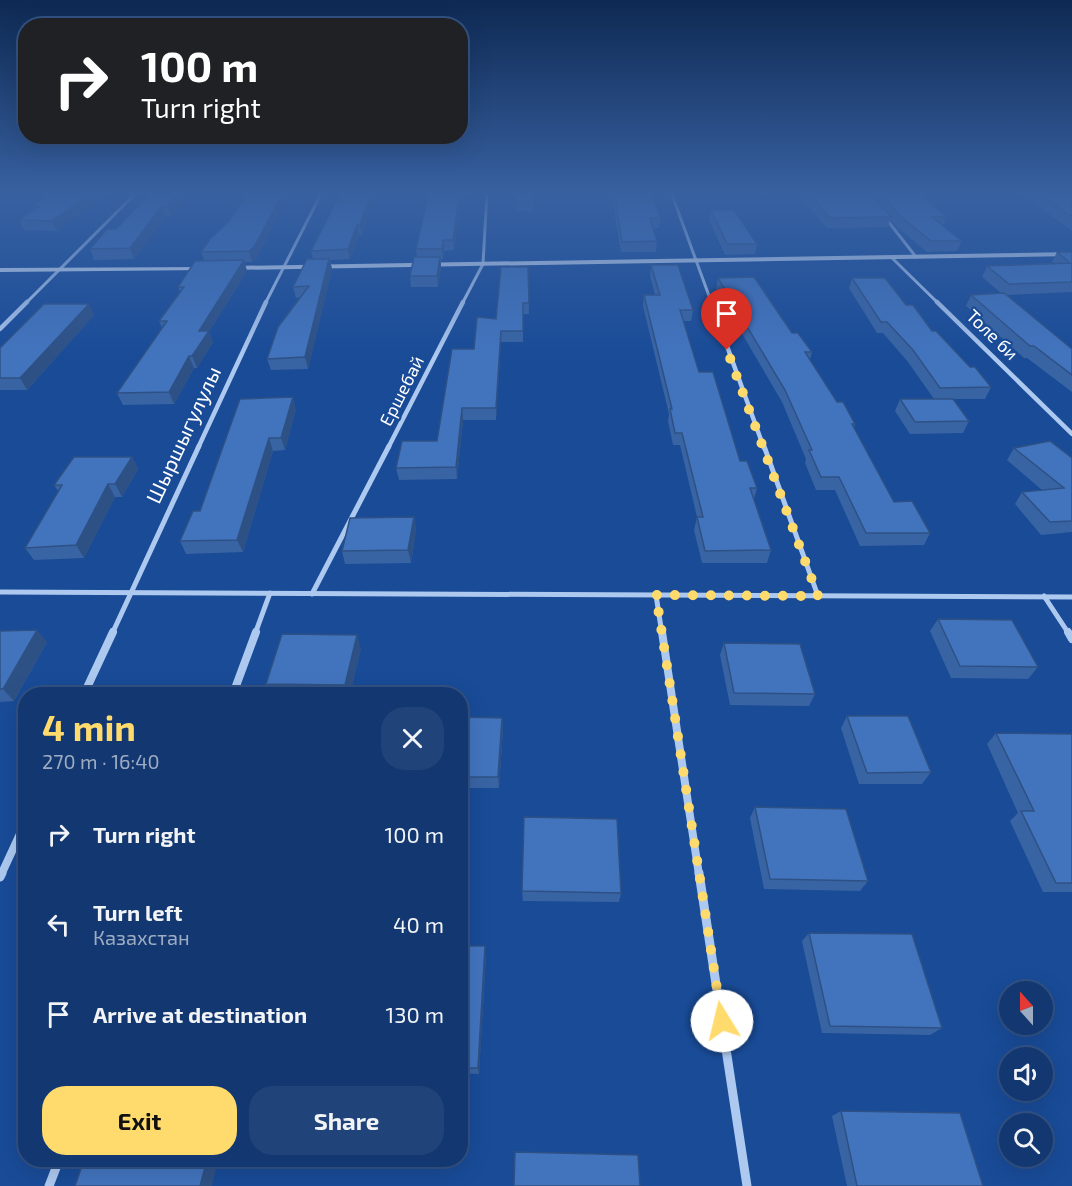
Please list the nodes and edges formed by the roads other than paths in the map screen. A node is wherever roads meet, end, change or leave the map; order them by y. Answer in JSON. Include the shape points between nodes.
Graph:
{"nodes":[{"id":1,"x":81,"y":247,"type":"edge"},
{"id":2,"x":292,"y":247,"type":"edge"},
{"id":3,"x":484,"y":247,"type":"edge"},
{"id":4,"x":690,"y":247,"type":"edge"},
{"id":5,"x":908,"y":247,"type":"edge"},
{"id":6,"x":1072,"y":254,"type":"edge"},
{"id":7,"x":891,"y":257,"type":"junction"},
{"id":8,"x":916,"y":257,"type":"junction"},
{"id":9,"x":695,"y":261,"type":"junction"},
{"id":10,"x":483,"y":264,"type":"junction"},
{"id":11,"x":282,"y":267,"type":"junction"},
{"id":12,"x":211,"y":268,"type":"edge"},
{"id":13,"x":223,"y":268,"type":"edge"},
{"id":14,"x":0,"y":270,"type":"edge"},
{"id":15,"x":58,"y":270,"type":"junction"},
{"id":16,"x":0,"y":329,"type":"edge"},
{"id":17,"x":1072,"y":434,"type":"edge"},
{"id":18,"x":132,"y":591,"type":"junction"},
{"id":19,"x":0,"y":592,"type":"edge"},
{"id":20,"x":270,"y":593,"type":"junction"},
{"id":21,"x":312,"y":594,"type":"junction"},
{"id":22,"x":656,"y":595,"type":"junction"},
{"id":23,"x":818,"y":596,"type":"junction"},
{"id":24,"x":1044,"y":596,"type":"junction"},
{"id":25,"x":1072,"y":597,"type":"edge"},
{"id":26,"x":1072,"y":639,"type":"edge"},
{"id":27,"x":87,"y":687,"type":"edge"},
{"id":28,"x":236,"y":687,"type":"edge"},
{"id":29,"x":18,"y":838,"type":"edge"},
{"id":30,"x":0,"y":877,"type":"edge"},
{"id":31,"x":57,"y":1167,"type":"edge"},
{"id":32,"x":50,"y":1186,"type":"edge"},
{"id":33,"x":747,"y":1186,"type":"edge"}],
"edges":[{"from":1,"to":15,"type":"street"},
{"from":2,"to":11,"type":"street","name":"Шыршыгулулы"},
{"from":3,"to":10,"type":"street","name":"Ершебай"},
{"from":4,"to":9,"type":"street"},
{"from":5,"to":8,"type":"street"},
{"from":6,"to":8,"type":"street"},
{"from":7,"to":8,"type":"street"},
{"from":7,"to":9,"type":"street"},
{"from":7,"to":17,"type":"street","name":"Толе би"},
{"from":9,"to":10,"type":"street"},
{"from":9,"to":23,"type":"street"},
{"from":10,"to":11,"type":"street"},
{"from":10,"to":21,"type":"street","name":"Ершебай"},
{"from":11,"to":13,"type":"street"},
{"from":11,"to":18,"type":"street","name":"Шыршыгулулы"},
{"from":12,"to":15,"type":"street"},
{"from":14,"to":15,"type":"street"},
{"from":15,"to":16,"type":"street"},
{"from":18,"to":19,"type":"street"},
{"from":18,"to":20,"type":"street"},
{"from":18,"to":27,"type":"street","name":"Шыршыгулулы"},
{"from":20,"to":21,"type":"street"},
{"from":20,"to":28,"type":"street"},
{"from":21,"to":22,"type":"street"},
{"from":22,"to":23,"type":"street"},
{"from":22,"to":33,"type":"street"},
{"from":23,"to":24,"type":"street"},
{"from":24,"to":25,"type":"street"},
{"from":24,"to":26,"type":"street"},
{"from":29,"to":30,"type":"street"},
{"from":31,"to":32,"type":"street"}]}
